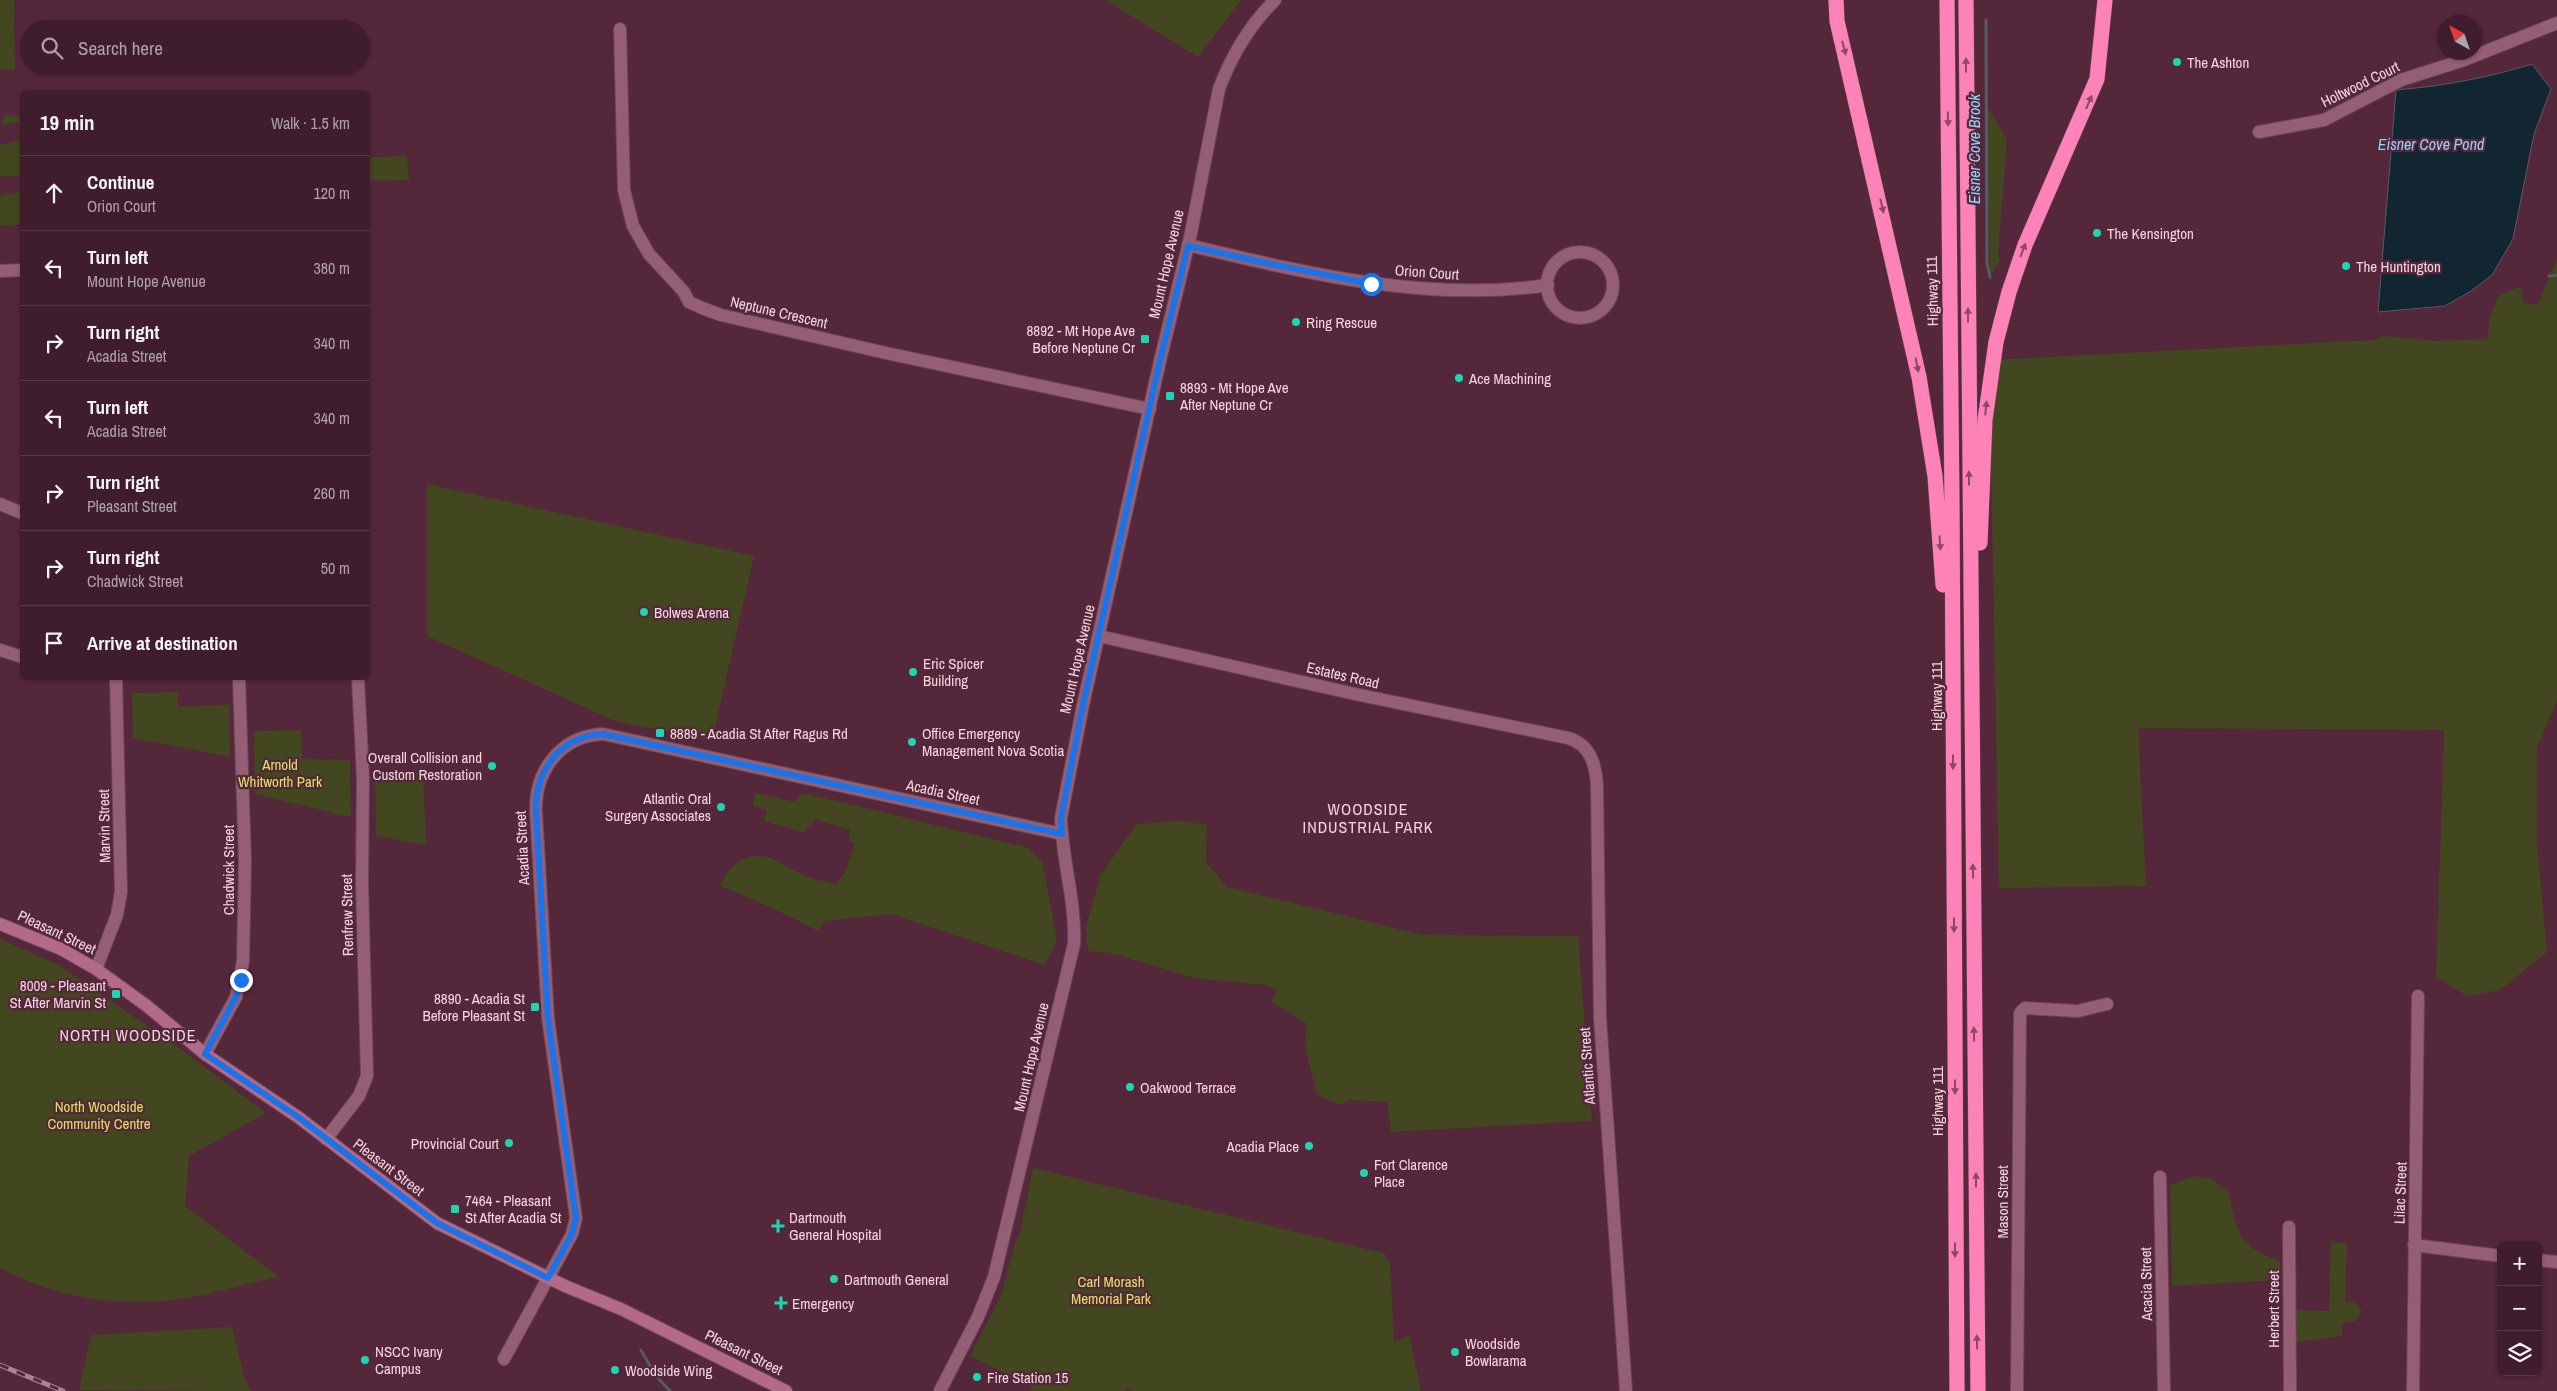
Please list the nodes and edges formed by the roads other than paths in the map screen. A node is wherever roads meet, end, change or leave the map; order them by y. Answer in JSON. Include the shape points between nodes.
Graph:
{"nodes":[{"id":1,"x":1275,"y":0,"type":"edge"},
{"id":2,"x":1824,"y":0,"type":"edge"},
{"id":3,"x":1836,"y":0,"type":"edge"},
{"id":4,"x":1947,"y":0,"type":"edge"},
{"id":5,"x":1966,"y":0,"type":"edge"},
{"id":6,"x":2105,"y":0,"type":"edge"},
{"id":7,"x":2114,"y":0,"type":"edge"},
{"id":8,"x":1837,"y":21,"type":"junction"},
{"id":9,"x":2557,"y":23,"type":"edge"},
{"id":10,"x":620,"y":30,"type":"dead end"},
{"id":11,"x":2103,"y":42,"type":"junction"},
{"id":12,"x":2259,"y":132,"type":"dead end"},
{"id":13,"x":1188,"y":246,"type":"junction"},
{"id":14,"x":20,"y":270,"type":"edge"},
{"id":15,"x":0,"y":271,"type":"edge"},
{"id":16,"x":1548,"y":285,"type":"junction"},
{"id":17,"x":1150,"y":409,"type":"junction"},
{"id":18,"x":0,"y":504,"type":"edge"},
{"id":19,"x":20,"y":512,"type":"edge"},
{"id":20,"x":1099,"y":636,"type":"junction"},
{"id":21,"x":0,"y":650,"type":"edge"},
{"id":22,"x":20,"y":656,"type":"edge"},
{"id":23,"x":116,"y":680,"type":"edge"},
{"id":24,"x":239,"y":680,"type":"edge"},
{"id":25,"x":358,"y":680,"type":"edge"},
{"id":26,"x":1953,"y":714,"type":"junction"},
{"id":27,"x":1580,"y":743,"type":"joint"},
{"id":28,"x":1062,"y":834,"type":"junction"},
{"id":29,"x":1972,"y":841,"type":"junction"},
{"id":30,"x":0,"y":924,"type":"edge"},
{"id":31,"x":96,"y":969,"type":"junction"},
{"id":32,"x":2418,"y":996,"type":"dead end"},
{"id":33,"x":2107,"y":1004,"type":"dead end"},
{"id":34,"x":205,"y":1054,"type":"junction"},
{"id":35,"x":326,"y":1139,"type":"junction"},
{"id":36,"x":2160,"y":1177,"type":"dead end"},
{"id":37,"x":2289,"y":1227,"type":"dead end"},
{"id":38,"x":2414,"y":1245,"type":"junction"},
{"id":39,"x":2497,"y":1255,"type":"edge"},
{"id":40,"x":2542,"y":1260,"type":"edge"},
{"id":41,"x":2557,"y":1262,"type":"edge"},
{"id":42,"x":548,"y":1278,"type":"junction"},
{"id":43,"x":504,"y":1359,"type":"dead end"},
{"id":44,"x":786,"y":1391,"type":"edge"},
{"id":45,"x":940,"y":1391,"type":"edge"},
{"id":46,"x":1626,"y":1391,"type":"edge"},
{"id":47,"x":1957,"y":1391,"type":"edge"},
{"id":48,"x":1978,"y":1391,"type":"edge"},
{"id":49,"x":2017,"y":1391,"type":"edge"},
{"id":50,"x":2164,"y":1391,"type":"edge"},
{"id":51,"x":2290,"y":1391,"type":"edge"},
{"id":52,"x":2413,"y":1391,"type":"edge"}],
"edges":[{"from":1,"to":13,"type":"street","name":"Mount Hope Avenue","via":[[1242,39],[1227,66],[1219,89]]},
{"from":2,"to":8,"type":"highway"},
{"from":3,"to":8,"type":"highway"},
{"from":4,"to":26,"type":"highway","name":"Highway 111","one_way":true},
{"from":29,"to":5,"type":"highway","one_way":true},
{"from":6,"to":11,"type":"highway"},
{"from":7,"to":11,"type":"highway"},
{"from":8,"to":26,"type":"highway","one_way":true,"via":[[1882,207],[1923,401],[1938,503],[1948,649],[1947,690]]},
{"from":9,"to":12,"type":"street","name":"Holtwood Court","via":[[2464,60],[2401,80],[2324,120]]},
{"from":10,"to":17,"type":"street","name":"Neptune Crescent","via":[[627,210],[632,226],[649,254],[684,292],[689,302],[721,315],[814,337]]},
{"from":29,"to":11,"type":"highway","one_way":true,"via":[[1976,792],[1982,475],[1992,367],[2016,268],[2097,79]]},
{"from":13,"to":16,"type":"street","name":"Orion Court","via":[[1324,276],[1404,288],[1509,290]]},
{"from":13,"to":17,"type":"street","name":"Mount Hope Avenue"},
{"from":14,"to":15,"type":"street"},
{"from":16,"to":16,"type":"street","via":[[1548,294],[1561,312],[1574,318],[1586,318],[1606,304],[1611,295],[1612,280],[1601,260],[1578,252],[1554,264],[1548,275]]},
{"from":17,"to":20,"type":"street","name":"Mount Hope Avenue"},
{"from":18,"to":19,"type":"street"},
{"from":20,"to":27,"type":"street","name":"Estates Road"},
{"from":20,"to":28,"type":"street","name":"Mount Hope Avenue","via":[[1066,789]]},
{"from":21,"to":22,"type":"street"},
{"from":23,"to":31,"type":"street","name":"Marvin Street","via":[[121,892],[117,914]]},
{"from":24,"to":34,"type":"street","name":"Chadwick Street","via":[[245,852],[243,961],[236,997]]},
{"from":25,"to":35,"type":"street","name":"Renfrew Street","via":[[363,778],[362,893],[367,1076],[358,1096]]},
{"from":26,"to":47,"type":"highway","name":"Highway 111","one_way":true},
{"from":27,"to":46,"type":"street","name":"Atlantic Street","via":[[1592,756],[1596,771],[1600,1018]]},
{"from":28,"to":42,"type":"street","name":"Acadia Street","via":[[603,734],[582,738],[563,748],[541,777],[536,811],[548,1018],[576,1218],[572,1234]]},
{"from":28,"to":45,"type":"street","name":"Mount Hope Avenue","via":[[1074,915],[1071,958],[994,1277],[978,1317]]},
{"from":48,"to":29,"type":"highway","one_way":true},
{"from":30,"to":31,"type":"main road","name":"Pleasant Street","via":[[61,949]]},
{"from":31,"to":34,"type":"main road","name":"Pleasant Street","via":[[148,1006]]},
{"from":32,"to":38,"type":"street","name":"Lilac Street"},
{"from":33,"to":49,"type":"street","name":"Mason Street","via":[[2078,1011],[2025,1008],[2020,1013]]},
{"from":34,"to":35,"type":"main road","name":"Pleasant Street"},
{"from":35,"to":42,"type":"main road","name":"Pleasant Street","via":[[437,1223]]},
{"from":36,"to":50,"type":"street","name":"Acacia Street"},
{"from":37,"to":51,"type":"street","name":"Herbert Street"},
{"from":38,"to":39,"type":"street"},
{"from":38,"to":52,"type":"street","name":"Lilac Street"},
{"from":40,"to":41,"type":"street"},
{"from":42,"to":43,"type":"street","name":"Acadia Street"},
{"from":42,"to":44,"type":"main road","name":"Pleasant Street","via":[[621,1309]]}]}
